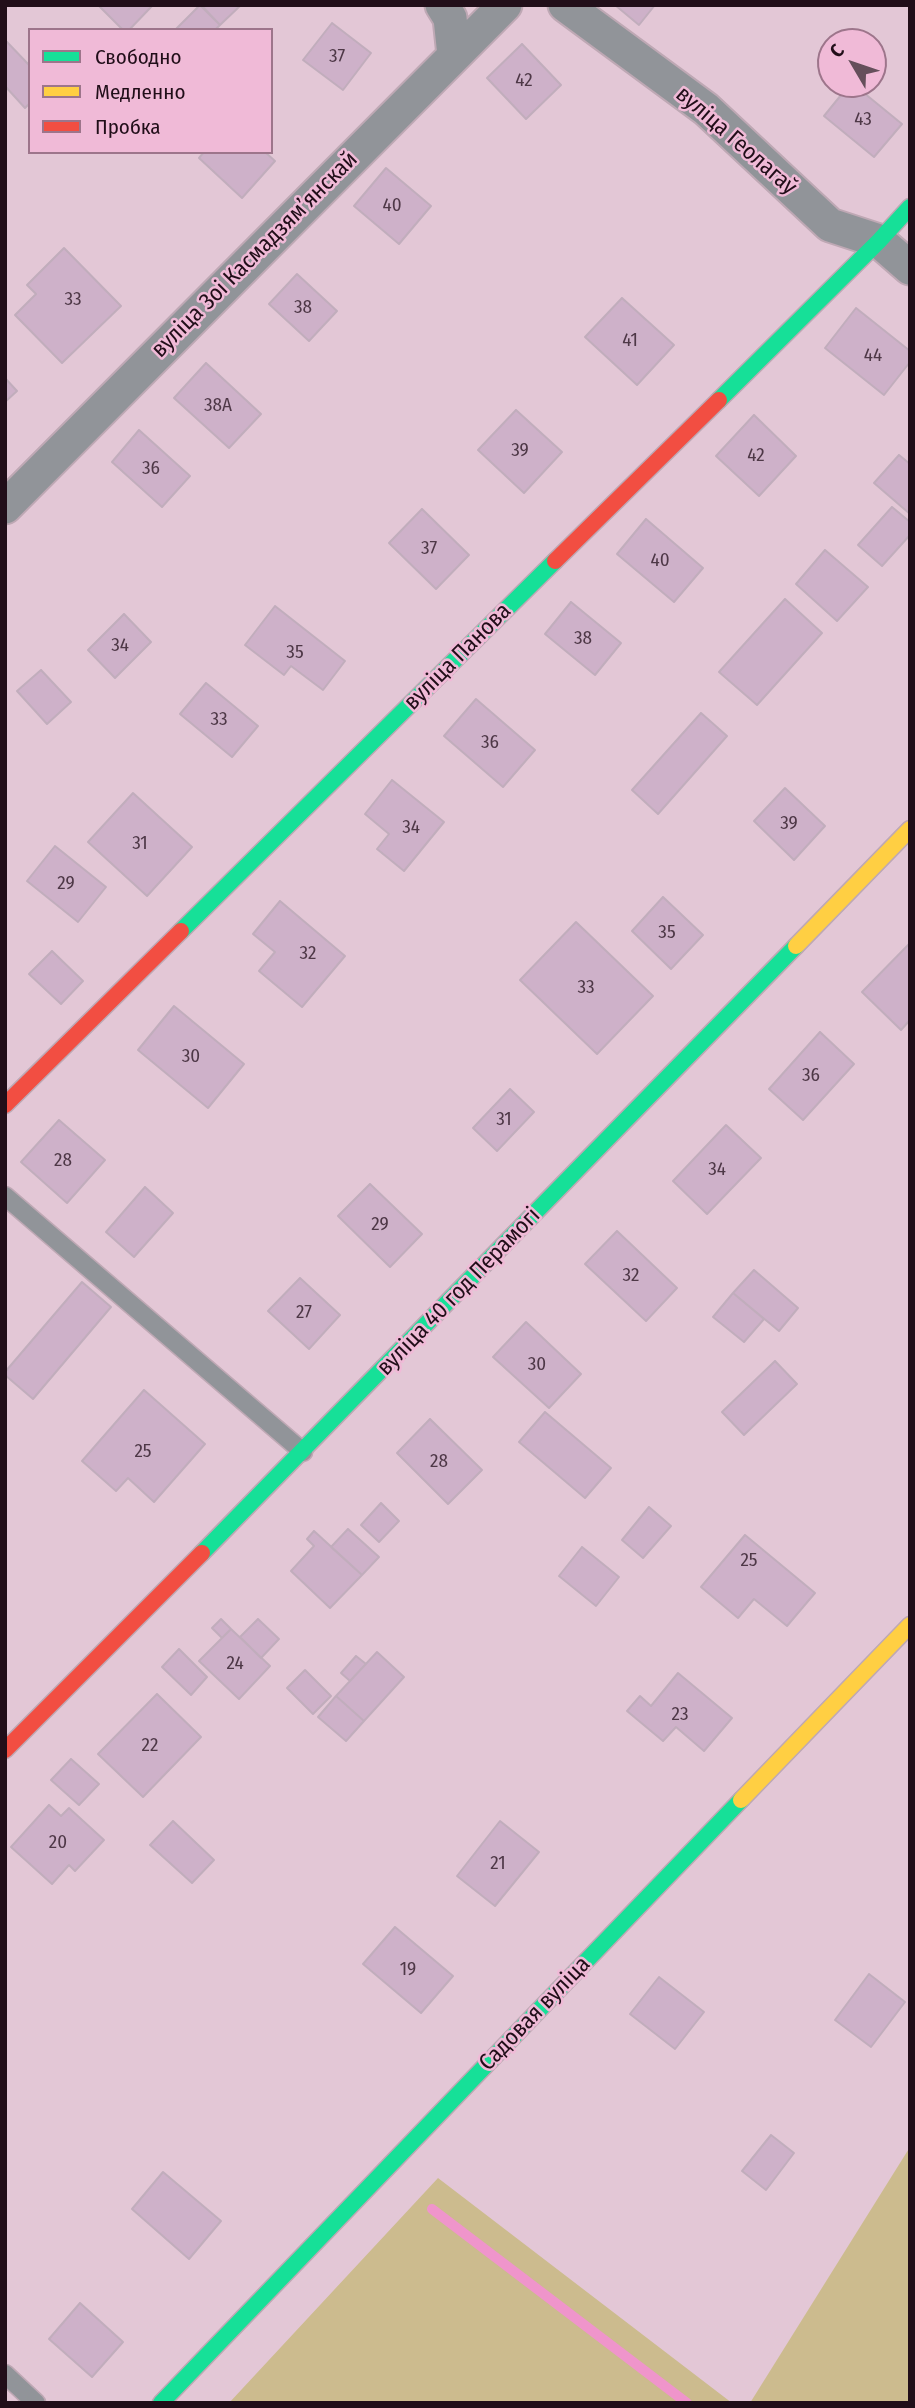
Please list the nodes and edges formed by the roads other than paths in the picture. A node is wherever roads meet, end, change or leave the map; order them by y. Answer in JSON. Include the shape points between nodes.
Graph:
{"nodes":[{"id":1,"x":442,"y":5,"type":"edge"},
{"id":2,"x":505,"y":5,"type":"edge"},
{"id":3,"x":565,"y":5,"type":"edge"},
{"id":4,"x":454,"y":55,"type":"junction"},
{"id":5,"x":910,"y":207,"type":"edge"},
{"id":6,"x":879,"y":241,"type":"junction"},
{"id":7,"x":910,"y":268,"type":"edge"},
{"id":8,"x":5,"y":507,"type":"edge"},
{"id":9,"x":910,"y":830,"type":"edge"},
{"id":10,"x":5,"y":1105,"type":"edge"},
{"id":11,"x":5,"y":1196,"type":"edge"},
{"id":12,"x":303,"y":1452,"type":"junction"},
{"id":13,"x":910,"y":1625,"type":"edge"},
{"id":14,"x":5,"y":1751,"type":"edge"},
{"id":15,"x":5,"y":2374,"type":"edge"},
{"id":16,"x":36,"y":2403,"type":"edge"},
{"id":17,"x":161,"y":2403,"type":"edge"}],
"edges":[{"from":1,"to":4,"type":"street","via":[[450,18]]},
{"from":2,"to":4,"type":"street","name":"вуліца Зоі Касмадзямʼянскай"},
{"from":3,"to":6,"type":"street","name":"вуліца Геолагаў","via":[[706,108],[830,225]]},
{"from":4,"to":8,"type":"street","name":"вуліца Зоі Касмадзямʼянскай"},
{"from":5,"to":6,"type":"street","name":"вуліца Панова"},
{"from":6,"to":7,"type":"street","name":"вуліца Геолагаў"},
{"from":6,"to":10,"type":"street","name":"вуліца Панова"},
{"from":9,"to":12,"type":"street","name":"вуліца 40 год Перамогі"},
{"from":11,"to":12,"type":"lane"},
{"from":12,"to":14,"type":"street","name":"вуліца 40 год Перамогі"},
{"from":13,"to":17,"type":"street","name":"Садовая вуліца"},
{"from":15,"to":16,"type":"lane"}]}
